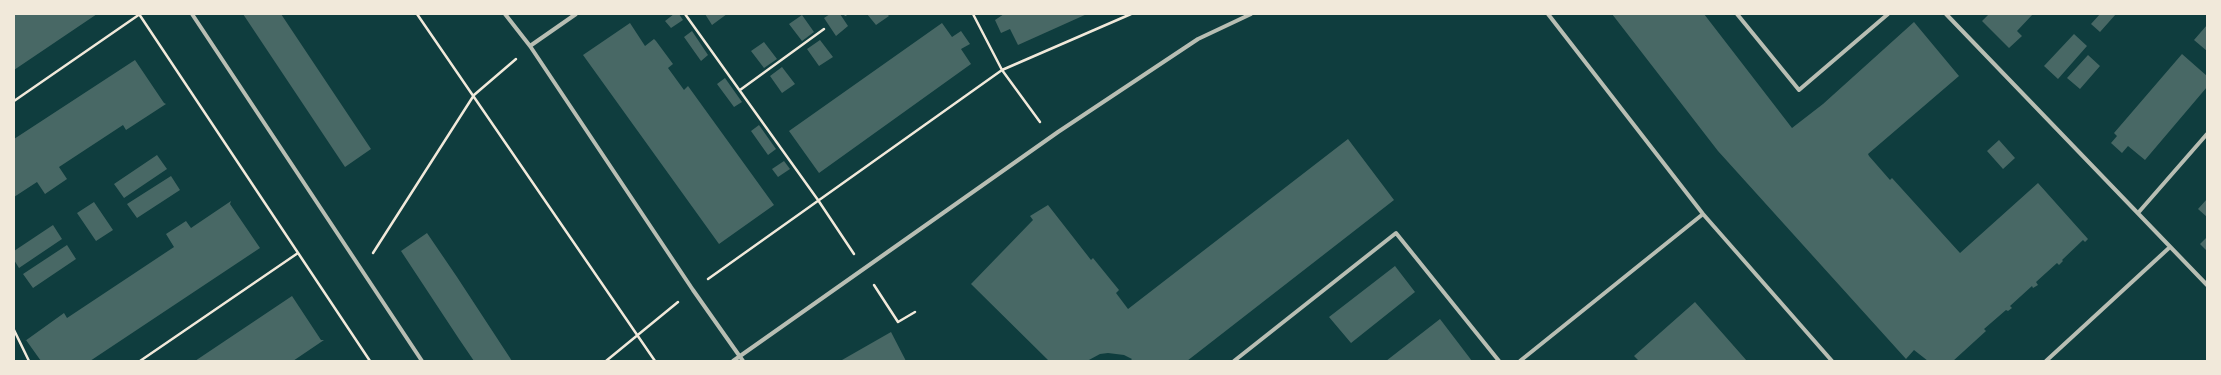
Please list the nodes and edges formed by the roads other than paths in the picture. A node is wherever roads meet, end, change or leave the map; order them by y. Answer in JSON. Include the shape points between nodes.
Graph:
{"nodes":[{"id":1,"x":192,"y":14,"type":"edge"},
{"id":2,"x":505,"y":14,"type":"edge"},
{"id":3,"x":576,"y":14,"type":"edge"},
{"id":4,"x":1252,"y":14,"type":"edge"},
{"id":5,"x":1548,"y":14,"type":"edge"},
{"id":6,"x":1737,"y":14,"type":"edge"},
{"id":7,"x":1888,"y":14,"type":"edge"},
{"id":8,"x":1946,"y":14,"type":"edge"},
{"id":9,"x":530,"y":46,"type":"junction"},
{"id":10,"x":2207,"y":134,"type":"edge"},
{"id":11,"x":2138,"y":213,"type":"junction"},
{"id":12,"x":1703,"y":214,"type":"junction"},
{"id":13,"x":2170,"y":247,"type":"junction"},
{"id":14,"x":2207,"y":285,"type":"edge"},
{"id":15,"x":741,"y":356,"type":"junction"},
{"id":16,"x":422,"y":361,"type":"edge"},
{"id":17,"x":733,"y":361,"type":"edge"},
{"id":18,"x":743,"y":361,"type":"edge"},
{"id":19,"x":1234,"y":361,"type":"edge"},
{"id":20,"x":1499,"y":361,"type":"edge"},
{"id":21,"x":1520,"y":361,"type":"edge"},
{"id":22,"x":1832,"y":361,"type":"edge"},
{"id":23,"x":2046,"y":361,"type":"edge"}],
"edges":[{"from":1,"to":16,"type":"street"},
{"from":2,"to":9,"type":"street"},
{"from":3,"to":9,"type":"street"},
{"from":4,"to":15,"type":"street","via":[[1198,39],[1051,137]]},
{"from":5,"to":12,"type":"street"},
{"from":6,"to":7,"type":"street","via":[[1799,90]]},
{"from":8,"to":11,"type":"street"},
{"from":9,"to":15,"type":"street","via":[[693,290]]},
{"from":10,"to":11,"type":"street"},
{"from":11,"to":13,"type":"street"},
{"from":12,"to":21,"type":"street"},
{"from":12,"to":22,"type":"street"},
{"from":13,"to":14,"type":"street"},
{"from":13,"to":23,"type":"street"},
{"from":15,"to":17,"type":"street"},
{"from":15,"to":18,"type":"street"},
{"from":19,"to":20,"type":"street","via":[[1396,233]]}]}
